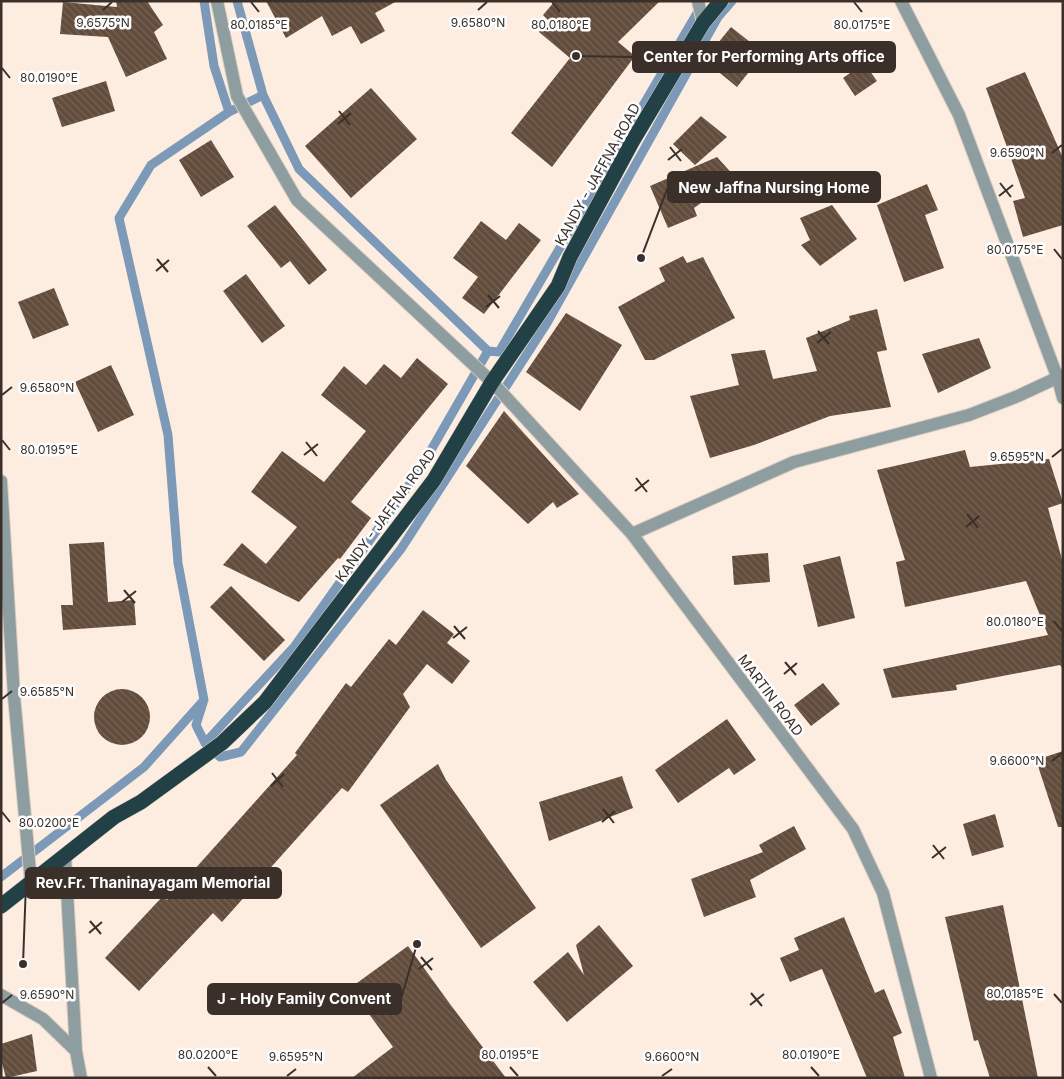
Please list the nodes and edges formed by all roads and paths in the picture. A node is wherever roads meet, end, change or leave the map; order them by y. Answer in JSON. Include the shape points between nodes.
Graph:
{"nodes":[{"id":1,"x":217,"y":1,"type":"edge"},
{"id":2,"x":698,"y":1,"type":"edge"},
{"id":3,"x":721,"y":1,"type":"edge"},
{"id":4,"x":901,"y":1,"type":"edge"},
{"id":5,"x":703,"y":23,"type":"junction"},
{"id":6,"x":1060,"y":377,"type":"edge"},
{"id":7,"x":492,"y":382,"type":"junction"},
{"id":8,"x":1063,"y":398,"type":"edge"},
{"id":9,"x":1,"y":481,"type":"edge"},
{"id":10,"x":632,"y":534,"type":"junction"},
{"id":11,"x":3,"y":551,"type":"edge"},
{"id":12,"x":65,"y":855,"type":"junction"},
{"id":13,"x":31,"y":883,"type":"junction"},
{"id":14,"x":1,"y":906,"type":"edge"},
{"id":15,"x":1,"y":995,"type":"edge"},
{"id":16,"x":76,"y":1051,"type":"junction"},
{"id":17,"x":81,"y":1078,"type":"edge"},
{"id":18,"x":931,"y":1078,"type":"edge"}],
"edges":[{"from":1,"to":7,"type":"street","name":"MARTIN ROAD","via":[[236,96],[297,200]]},
{"from":2,"to":5,"type":"street"},
{"from":3,"to":5,"type":"highway","name":"KANDY - JAFFNA ROAD"},
{"from":4,"to":6,"type":"street","via":[[959,114]]},
{"from":5,"to":7,"type":"highway","name":"KANDY - JAFFNA ROAD","via":[[632,142],[570,257],[558,286]]},
{"from":6,"to":8,"type":"street"},
{"from":6,"to":10,"type":"street","via":[[969,415],[794,462]]},
{"from":7,"to":10,"type":"street","name":"MARTIN ROAD"},
{"from":7,"to":12,"type":"highway","name":"KANDY - JAFFNA ROAD","via":[[434,480],[265,702],[222,743]]},
{"from":9,"to":11,"type":"street"},
{"from":10,"to":18,"type":"street","name":"MARTIN ROAD","via":[[853,829],[883,892]]},
{"from":11,"to":13,"type":"street"},
{"from":12,"to":13,"type":"highway","name":"KANDY - JAFFNA ROAD"},
{"from":12,"to":16,"type":"street"},
{"from":13,"to":14,"type":"highway","name":"KANDY - JAFFNA ROAD"},
{"from":15,"to":16,"type":"street","via":[[43,1019]]},
{"from":16,"to":17,"type":"street"}]}
